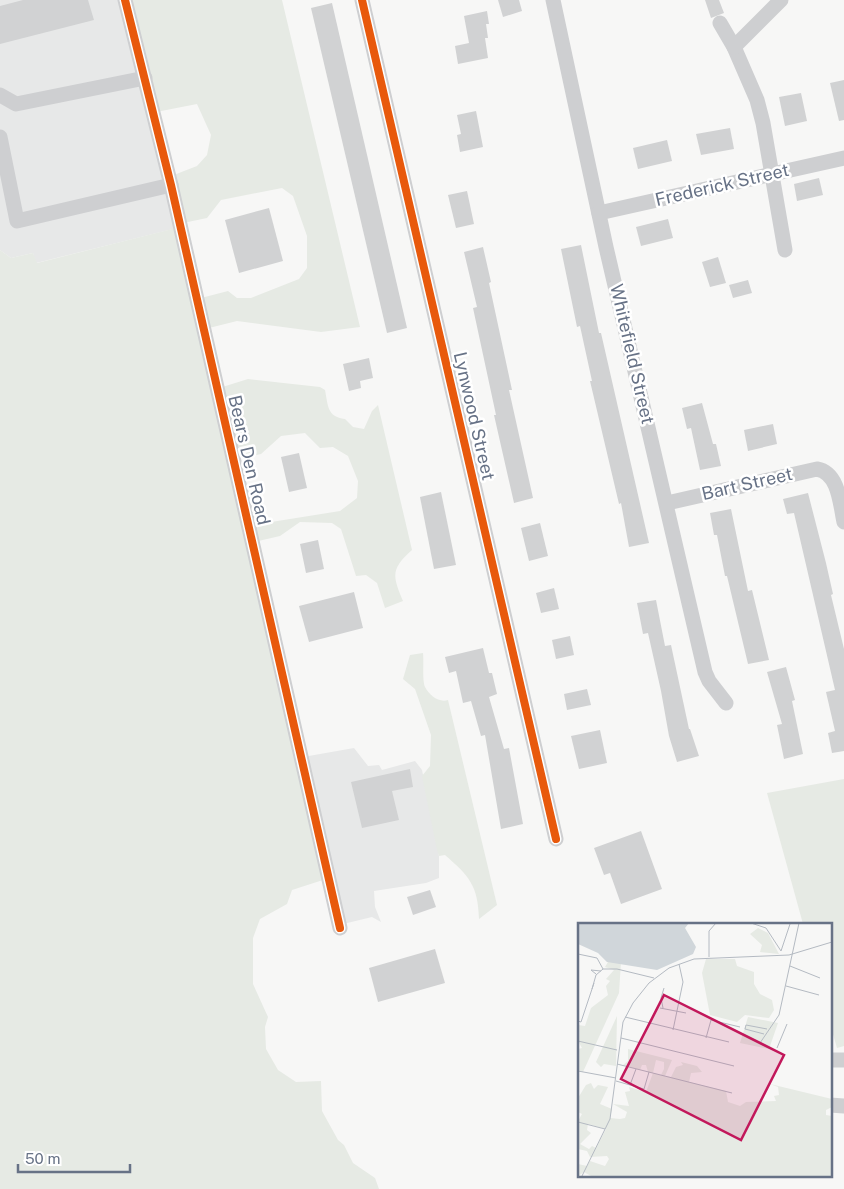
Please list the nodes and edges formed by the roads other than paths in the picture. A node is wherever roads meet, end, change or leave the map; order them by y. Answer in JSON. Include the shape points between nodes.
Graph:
{"nodes":[{"id":1,"x":125,"y":0,"type":"edge"},
{"id":2,"x":362,"y":0,"type":"edge"},
{"id":3,"x":553,"y":0,"type":"edge"},
{"id":4,"x":781,"y":0,"type":"edge"},
{"id":5,"x":720,"y":23,"type":"dead end"},
{"id":6,"x":734,"y":47,"type":"junction"},
{"id":7,"x":145,"y":78,"type":"junction"},
{"id":8,"x":0,"y":95,"type":"edge"},
{"id":9,"x":0,"y":137,"type":"edge"},
{"id":10,"x":844,"y":158,"type":"edge"},
{"id":11,"x":771,"y":174,"type":"junction"},
{"id":12,"x":171,"y":185,"type":"junction"},
{"id":13,"x":600,"y":214,"type":"junction"},
{"id":14,"x":785,"y":250,"type":"dead end"},
{"id":15,"x":667,"y":503,"type":"junction"},
{"id":16,"x":844,"y":522,"type":"edge"},
{"id":17,"x":726,"y":703,"type":"dead end"},
{"id":18,"x":556,"y":839,"type":"dead end"},
{"id":19,"x":340,"y":928,"type":"dead end"}],
"edges":[{"from":1,"to":7,"type":"street","name":"Bears Den Road"},
{"from":2,"to":18,"type":"street","name":"Lynwood Street"},
{"from":3,"to":13,"type":"street","name":"Whitefield Street"},
{"from":4,"to":6,"type":"street"},
{"from":5,"to":6,"type":"street"},
{"from":6,"to":11,"type":"street","via":[[757,100]]},
{"from":7,"to":8,"type":"street","via":[[16,104]]},
{"from":7,"to":12,"type":"street","name":"Bears Den Road"},
{"from":9,"to":12,"type":"street","via":[[17,221]]},
{"from":10,"to":11,"type":"street","name":"Frederick Street"},
{"from":11,"to":13,"type":"street","name":"Frederick Street"},
{"from":11,"to":14,"type":"street"},
{"from":12,"to":19,"type":"street","name":"Bears Den Road"},
{"from":13,"to":15,"type":"street","name":"Whitefield Street"},
{"from":15,"to":16,"type":"street","name":"Bart Street","via":[[811,469],[823,470],[832,478]]},
{"from":15,"to":17,"type":"street","name":"Whitefield Street","via":[[705,672]]}]}
